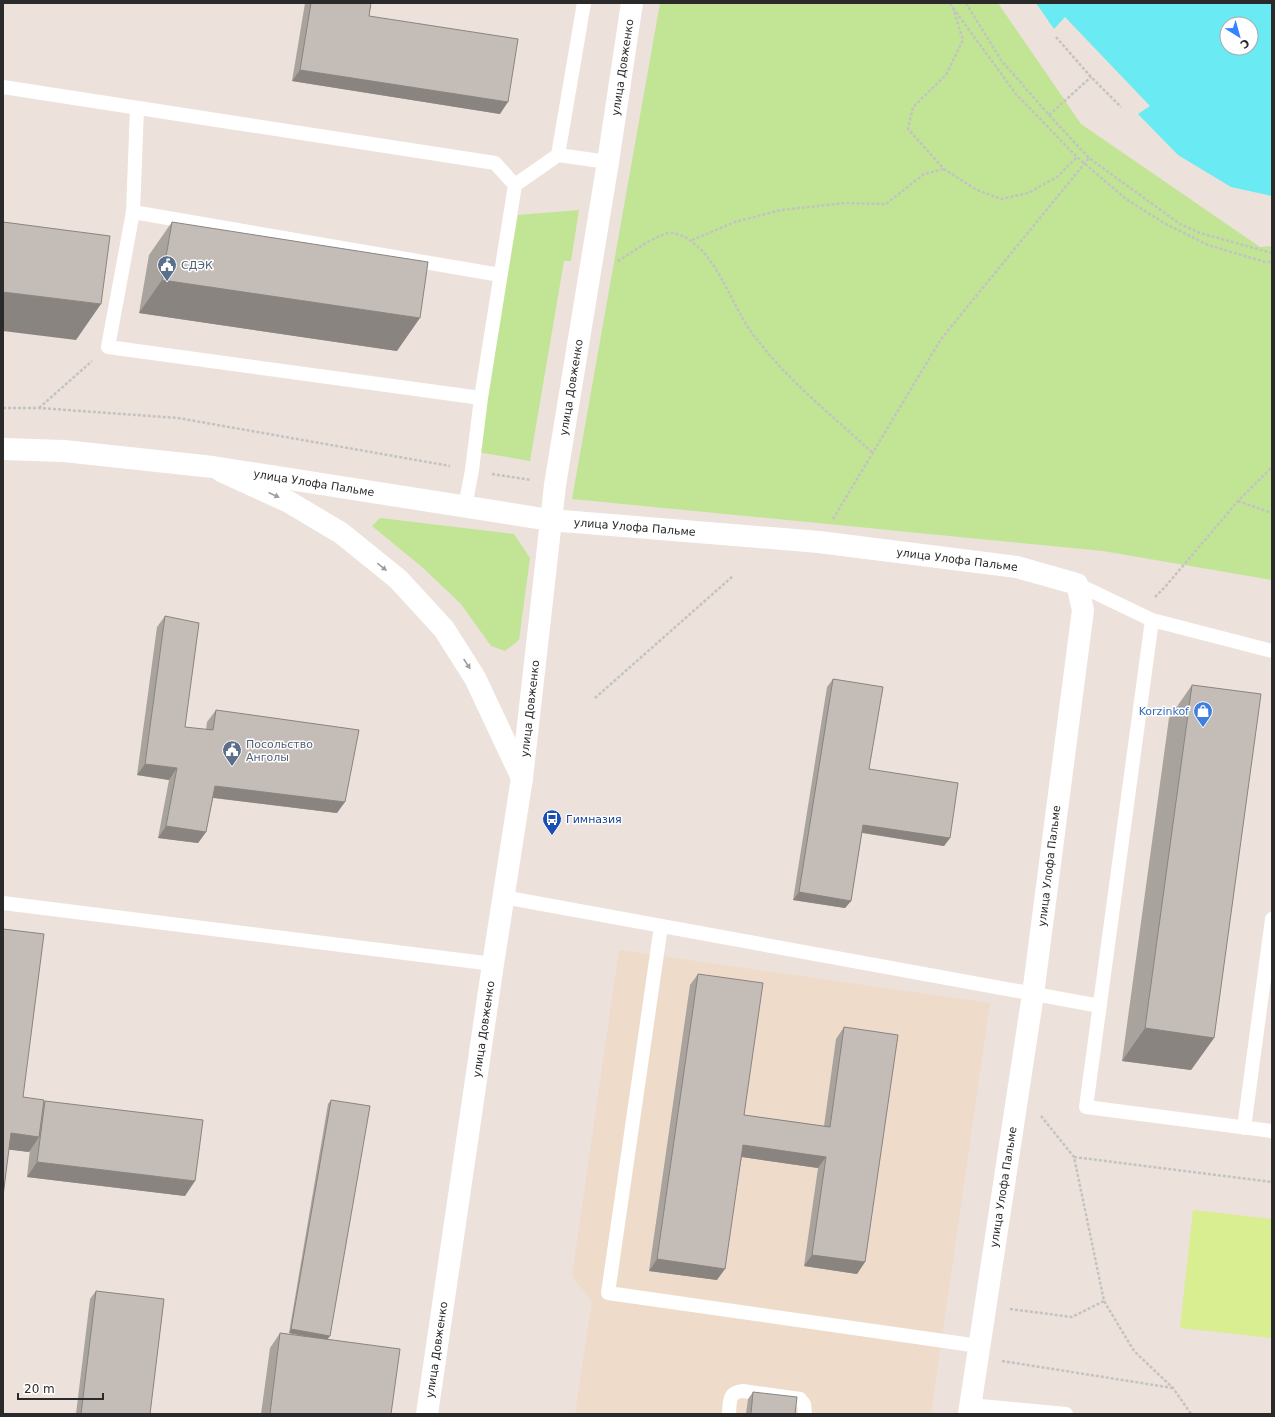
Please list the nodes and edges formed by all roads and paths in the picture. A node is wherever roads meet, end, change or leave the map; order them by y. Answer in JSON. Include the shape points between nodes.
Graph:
{"nodes":[{"id":1,"x":584,"y":3,"type":"edge"},
{"id":2,"x":632,"y":3,"type":"edge"},
{"id":3,"x":950,"y":3,"type":"edge"},
{"id":4,"x":966,"y":3,"type":"edge"},
{"id":5,"x":953,"y":8,"type":"junction"},
{"id":6,"x":1056,"y":37,"type":"dead end"},
{"id":7,"x":1091,"y":77,"type":"junction"},
{"id":8,"x":3,"y":87,"type":"edge"},
{"id":9,"x":1121,"y":107,"type":"dead end"},
{"id":10,"x":136,"y":108,"type":"junction"},
{"id":11,"x":1049,"y":115,"type":"junction"},
{"id":12,"x":558,"y":155,"type":"junction"},
{"id":13,"x":1077,"y":157,"type":"junction"},
{"id":14,"x":1089,"y":158,"type":"junction"},
{"id":15,"x":608,"y":162,"type":"junction"},
{"id":16,"x":1084,"y":164,"type":"junction"},
{"id":17,"x":944,"y":169,"type":"junction"},
{"id":18,"x":515,"y":185,"type":"junction"},
{"id":19,"x":133,"y":212,"type":"junction"},
{"id":20,"x":692,"y":240,"type":"junction"},
{"id":21,"x":1272,"y":253,"type":"edge"},
{"id":22,"x":1272,"y":262,"type":"edge"},
{"id":23,"x":612,"y":265,"type":"dead end"},
{"id":24,"x":500,"y":275,"type":"junction"},
{"id":25,"x":108,"y":346,"type":"junction"},
{"id":26,"x":481,"y":398,"type":"junction"},
{"id":27,"x":3,"y":408,"type":"edge"},
{"id":28,"x":39,"y":408,"type":"junction"},
{"id":29,"x":3,"y":449,"type":"edge"},
{"id":30,"x":873,"y":453,"type":"junction"},
{"id":31,"x":451,"y":466,"type":"dead end"},
{"id":32,"x":213,"y":467,"type":"junction"},
{"id":33,"x":1272,"y":467,"type":"edge"},
{"id":34,"x":490,"y":473,"type":"dead end"},
{"id":35,"x":530,"y":480,"type":"dead end"},
{"id":36,"x":1238,"y":501,"type":"junction"},
{"id":37,"x":465,"y":507,"type":"junction"},
{"id":38,"x":1272,"y":512,"type":"edge"},
{"id":39,"x":550,"y":520,"type":"junction"},
{"id":40,"x":819,"y":542,"type":"junction"},
{"id":41,"x":733,"y":576,"type":"dead end"},
{"id":42,"x":1077,"y":584,"type":"junction"},
{"id":43,"x":1138,"y":613,"type":"junction"},
{"id":44,"x":1152,"y":620,"type":"junction"},
{"id":45,"x":1272,"y":651,"type":"edge"},
{"id":46,"x":595,"y":698,"type":"dead end"},
{"id":47,"x":522,"y":778,"type":"junction"},
{"id":48,"x":503,"y":897,"type":"junction"},
{"id":49,"x":3,"y":903,"type":"edge"},
{"id":50,"x":1272,"y":919,"type":"edge"},
{"id":51,"x":661,"y":926,"type":"junction"},
{"id":52,"x":493,"y":964,"type":"junction"},
{"id":53,"x":1033,"y":994,"type":"junction"},
{"id":54,"x":1100,"y":1006,"type":"junction"},
{"id":55,"x":1018,"y":1089,"type":"junction"},
{"id":56,"x":1244,"y":1128,"type":"junction"},
{"id":57,"x":1272,"y":1131,"type":"edge"},
{"id":58,"x":1074,"y":1157,"type":"junction"},
{"id":59,"x":1272,"y":1182,"type":"edge"},
{"id":60,"x":1104,"y":1302,"type":"junction"},
{"id":61,"x":985,"y":1306,"type":"junction"},
{"id":62,"x":978,"y":1352,"type":"junction"},
{"id":63,"x":1173,"y":1388,"type":"junction"},
{"id":64,"x":970,"y":1409,"type":"edge"},
{"id":65,"x":427,"y":1414,"type":"edge"},
{"id":66,"x":729,"y":1414,"type":"edge"},
{"id":67,"x":804,"y":1414,"type":"edge"},
{"id":68,"x":1066,"y":1414,"type":"edge"},
{"id":69,"x":1191,"y":1414,"type":"edge"}],
"edges":[{"from":1,"to":12,"type":"lane"},
{"from":2,"to":15,"type":"street","name":"улица Довженко"},
{"from":3,"to":5,"type":"path"},
{"from":4,"to":11,"type":"path","via":[[1002,60]]},
{"from":5,"to":13,"type":"path","via":[[1016,94]]},
{"from":5,"to":17,"type":"path","via":[[963,40],[946,75],[913,107],[908,129]]},
{"from":6,"to":7,"type":"path"},
{"from":7,"to":9,"type":"path"},
{"from":7,"to":11,"type":"path"},
{"from":8,"to":10,"type":"lane"},
{"from":10,"to":18,"type":"lane","via":[[495,163]]},
{"from":10,"to":19,"type":"lane"},
{"from":11,"to":14,"type":"path"},
{"from":12,"to":15,"type":"lane"},
{"from":12,"to":18,"type":"lane"},
{"from":13,"to":16,"type":"path"},
{"from":13,"to":17,"type":"path","via":[[1057,177],[1028,193],[1001,199],[978,190]]},
{"from":14,"to":16,"type":"path"},
{"from":14,"to":21,"type":"path","via":[[1180,224],[1200,233]]},
{"from":15,"to":39,"type":"street","name":"улица Довженко"},
{"from":16,"to":22,"type":"path","via":[[1126,199],[1164,223],[1208,245]]},
{"from":16,"to":30,"type":"path","via":[[941,339]]},
{"from":17,"to":20,"type":"path","via":[[924,174],[886,204],[846,203],[781,210],[735,222]]},
{"from":18,"to":24,"type":"lane"},
{"from":19,"to":24,"type":"lane"},
{"from":19,"to":25,"type":"lane"},
{"from":20,"to":23,"type":"path","via":[[672,232],[657,237]]},
{"from":20,"to":30,"type":"path","via":[[710,261],[751,332],[786,375]]},
{"from":24,"to":26,"type":"lane"},
{"from":25,"to":26,"type":"lane"},
{"from":25,"to":28,"type":"path"},
{"from":26,"to":37,"type":"lane"},
{"from":27,"to":28,"type":"path"},
{"from":28,"to":31,"type":"path","via":[[178,418]]},
{"from":29,"to":32,"type":"street","name":"улица Улофа Пальме","via":[[64,451]]},
{"from":30,"to":40,"type":"path"},
{"from":32,"to":37,"type":"street","name":"улица Улофа Пальме"},
{"from":32,"to":47,"type":"street","one_way":true,"via":[[289,502],[341,533],[398,579],[444,629],[475,678]]},
{"from":33,"to":36,"type":"path"},
{"from":34,"to":35,"type":"path"},
{"from":36,"to":38,"type":"path"},
{"from":36,"to":43,"type":"path","via":[[1165,587]]},
{"from":37,"to":39,"type":"street","name":"улица Улофа Пальме"},
{"from":39,"to":40,"type":"street","name":"улица Улофа Пальме"},
{"from":39,"to":47,"type":"street","name":"улица Довженко"},
{"from":40,"to":42,"type":"street","name":"улица Улофа Пальме","via":[[1017,567]]},
{"from":41,"to":46,"type":"path"},
{"from":42,"to":43,"type":"lane"},
{"from":42,"to":53,"type":"street","name":"улица Улофа Пальме","via":[[1083,610]]},
{"from":43,"to":44,"type":"lane"},
{"from":44,"to":45,"type":"lane"},
{"from":44,"to":54,"type":"lane"},
{"from":47,"to":48,"type":"street","name":"улица Довженко"},
{"from":48,"to":51,"type":"lane"},
{"from":48,"to":52,"type":"street","name":"улица Довженко"},
{"from":49,"to":52,"type":"lane"},
{"from":50,"to":56,"type":"lane"},
{"from":51,"to":53,"type":"lane"},
{"from":51,"to":62,"type":"lane","via":[[608,1293]]},
{"from":52,"to":65,"type":"street","name":"улица Довженко"},
{"from":53,"to":54,"type":"lane"},
{"from":53,"to":55,"type":"street","name":"улица Улофа Пальме"},
{"from":54,"to":56,"type":"lane","via":[[1086,1107]]},
{"from":55,"to":58,"type":"path"},
{"from":55,"to":61,"type":"street","name":"улица Улофа Пальме"},
{"from":56,"to":57,"type":"lane"},
{"from":58,"to":59,"type":"path"},
{"from":58,"to":60,"type":"path"},
{"from":60,"to":61,"type":"path","via":[[1072,1317]]},
{"from":60,"to":63,"type":"path","via":[[1134,1351]]},
{"from":61,"to":62,"type":"street","name":"улица Улофа Пальме"},
{"from":62,"to":63,"type":"path"},
{"from":62,"to":64,"type":"street","name":"улица Улофа Пальме"},
{"from":63,"to":69,"type":"path"},
{"from":64,"to":68,"type":"lane"},
{"from":66,"to":67,"type":"lane","via":[[731,1397],[736,1392],[743,1391],[800,1398],[804,1404]]}]}
